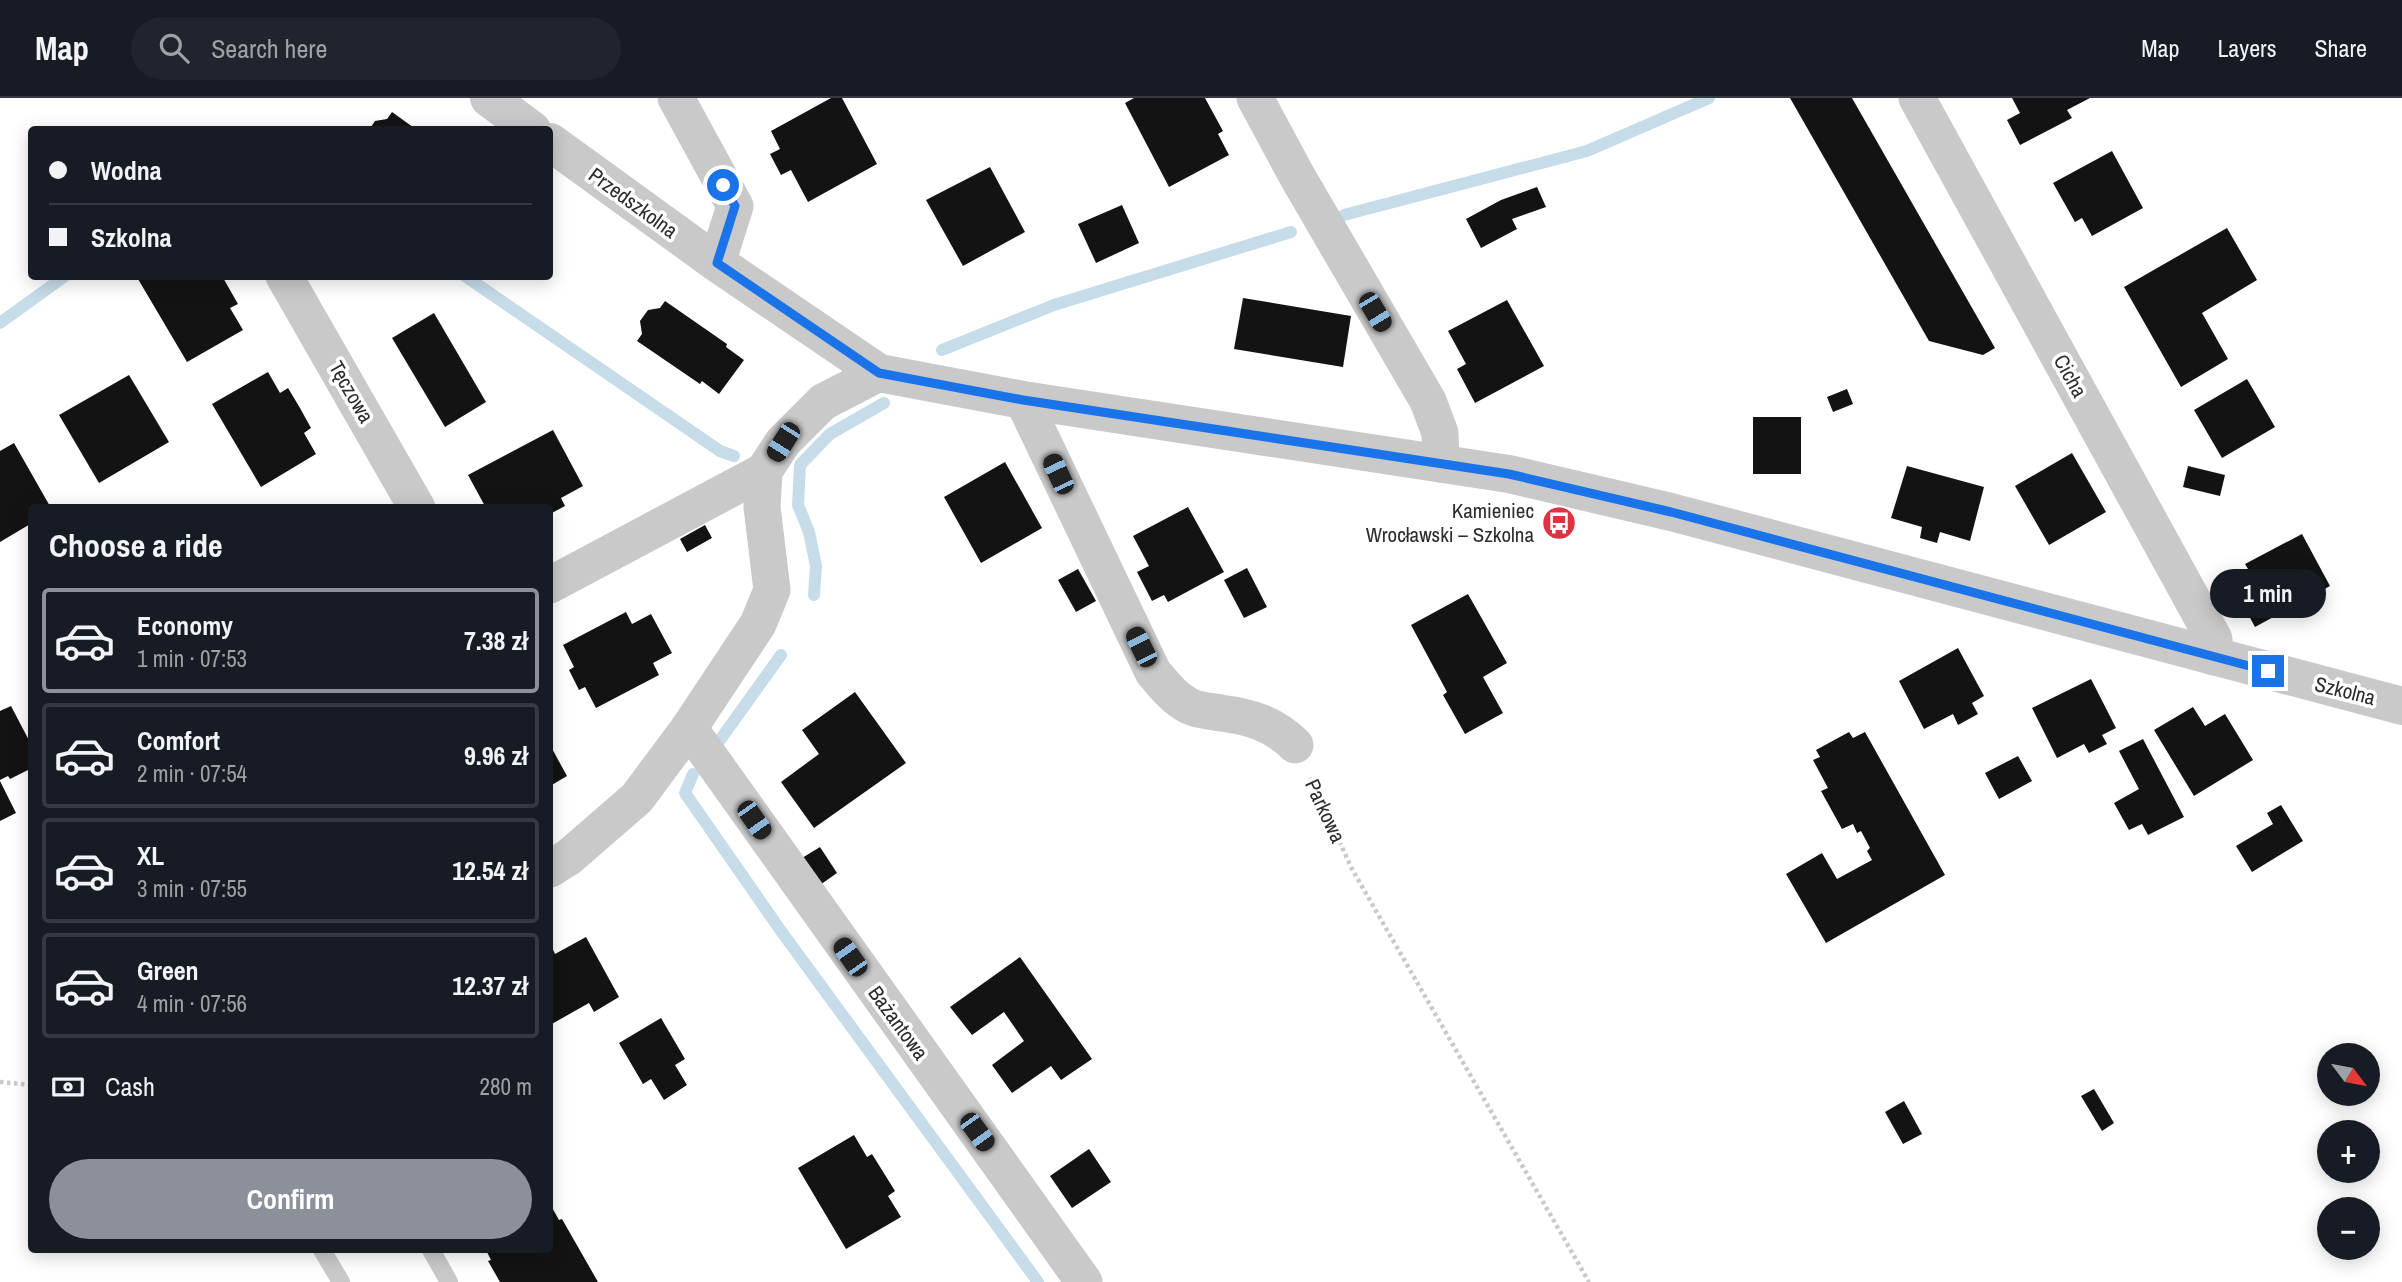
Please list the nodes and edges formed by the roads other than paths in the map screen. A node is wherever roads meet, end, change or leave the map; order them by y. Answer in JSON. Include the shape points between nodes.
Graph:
{"nodes":[{"id":1,"x":489,"y":98,"type":"edge"},
{"id":2,"x":677,"y":98,"type":"edge"},
{"id":3,"x":1255,"y":98,"type":"edge"},
{"id":4,"x":1917,"y":98,"type":"edge"},
{"id":5,"x":527,"y":126,"type":"edge"},
{"id":6,"x":553,"y":144,"type":"edge"},
{"id":7,"x":717,"y":263,"type":"junction"},
{"id":8,"x":286,"y":280,"type":"edge"},
{"id":9,"x":879,"y":373,"type":"junction"},
{"id":10,"x":1023,"y":400,"type":"junction"},
{"id":11,"x":1441,"y":464,"type":"junction"},
{"id":12,"x":764,"y":471,"type":"junction"},
{"id":13,"x":415,"y":504,"type":"edge"},
{"id":14,"x":553,"y":582,"type":"edge"},
{"id":15,"x":2214,"y":657,"type":"junction"},
{"id":16,"x":2402,"y":706,"type":"edge"},
{"id":17,"x":689,"y":728,"type":"junction"},
{"id":18,"x":1295,"y":746,"type":"road end"},
{"id":19,"x":553,"y":867,"type":"edge"},
{"id":20,"x":323,"y":1253,"type":"edge"},
{"id":21,"x":433,"y":1253,"type":"edge"},
{"id":22,"x":334,"y":1277,"type":"edge"},
{"id":23,"x":449,"y":1282,"type":"edge"},
{"id":24,"x":1084,"y":1282,"type":"edge"}],
"edges":[{"from":1,"to":5,"type":"street"},
{"from":2,"to":7,"type":"street","via":[[735,206]]},
{"from":3,"to":11,"type":"street","via":[[1428,401],[1440,433]]},
{"from":4,"to":15,"type":"street","name":"Cicha","via":[[2214,639]]},
{"from":6,"to":7,"type":"street","name":"Przedszkolna"},
{"from":7,"to":9,"type":"street","name":"Szkolna"},
{"from":8,"to":13,"type":"street","name":"Tęczowa"},
{"from":9,"to":10,"type":"street","name":"Szkolna"},
{"from":9,"to":12,"type":"street","via":[[823,402],[783,442]]},
{"from":10,"to":11,"type":"street","name":"Szkolna"},
{"from":10,"to":18,"type":"street","via":[[1153,672],[1188,705],[1268,724]]},
{"from":11,"to":15,"type":"street","name":"Szkolna","via":[[1509,474],[1671,512]]},
{"from":12,"to":14,"type":"street"},
{"from":12,"to":17,"type":"street","via":[[762,507],[772,590],[758,624]]},
{"from":15,"to":16,"type":"street","name":"Szkolna"},
{"from":17,"to":19,"type":"street","via":[[637,798]]},
{"from":17,"to":24,"type":"street","name":"Bażantowa"},
{"from":20,"to":22,"type":"lane"},
{"from":21,"to":23,"type":"lane"}]}
